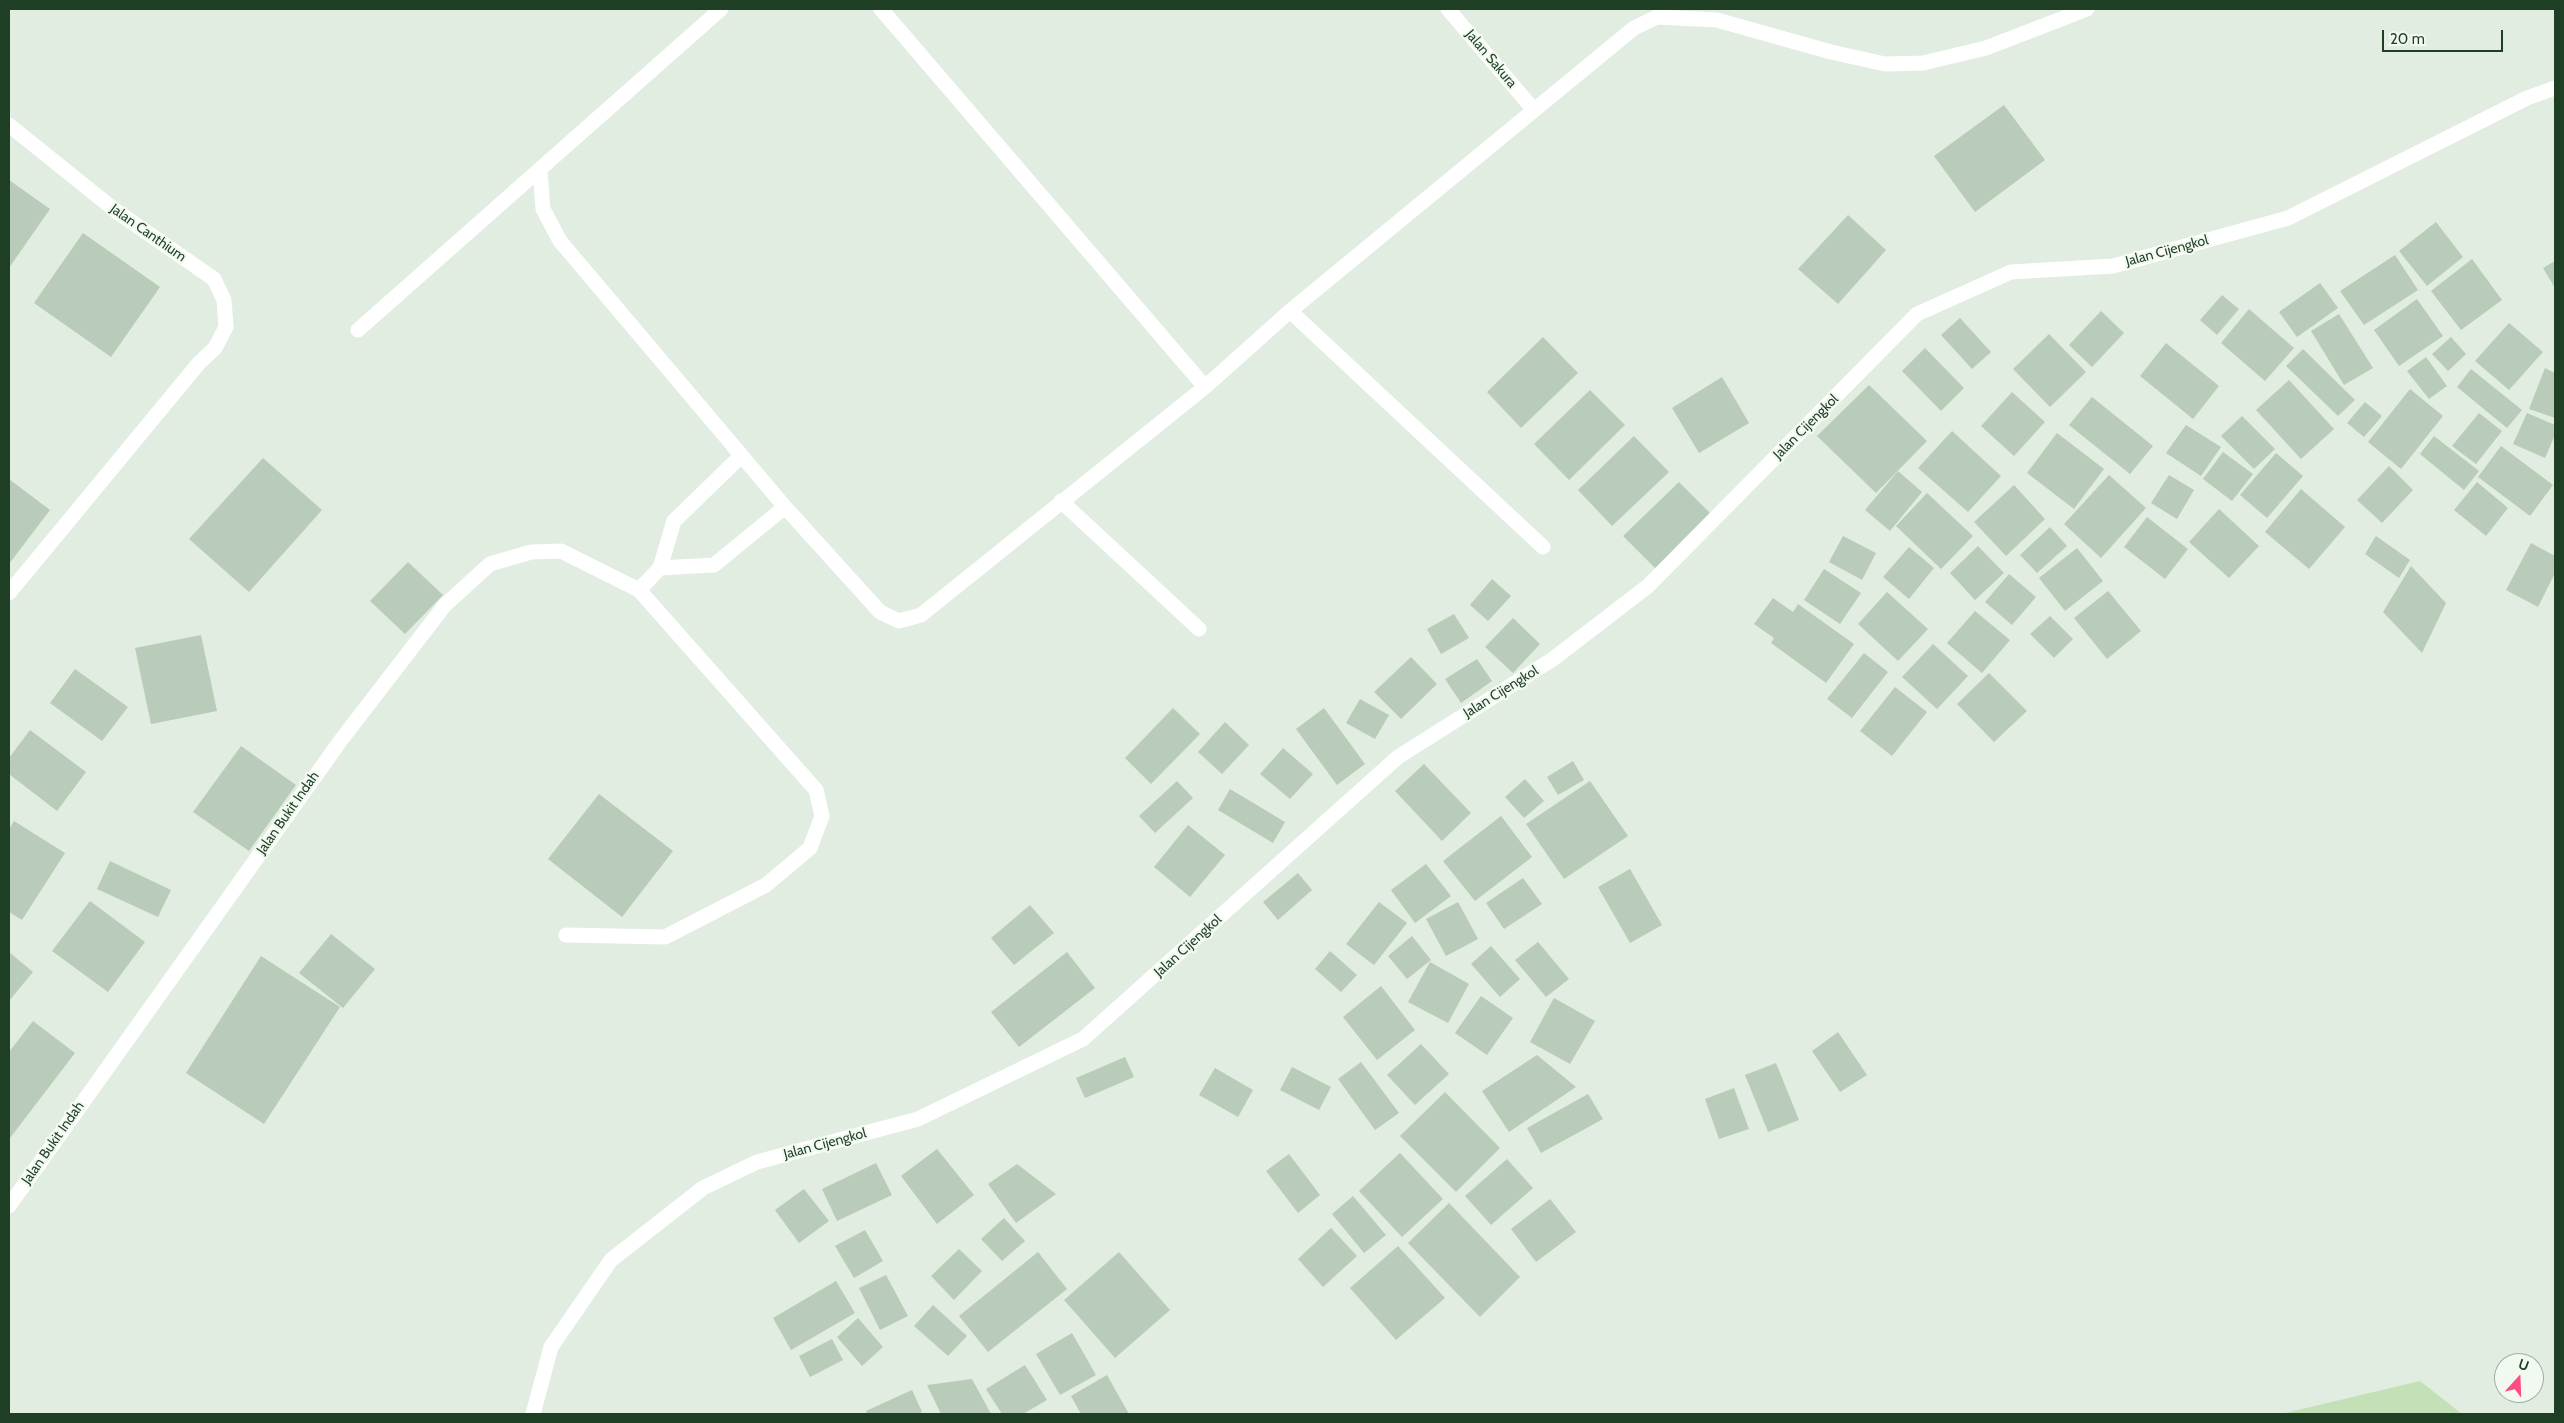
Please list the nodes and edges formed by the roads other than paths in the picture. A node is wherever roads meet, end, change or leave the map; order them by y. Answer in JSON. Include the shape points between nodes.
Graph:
{"nodes":[{"id":1,"x":720,"y":9,"type":"edge"},
{"id":2,"x":882,"y":9,"type":"edge"},
{"id":3,"x":1448,"y":9,"type":"edge"},
{"id":4,"x":2088,"y":9,"type":"edge"},
{"id":5,"x":2555,"y":88,"type":"edge"},
{"id":6,"x":1533,"y":109,"type":"junction"},
{"id":7,"x":9,"y":125,"type":"edge"},
{"id":8,"x":540,"y":170,"type":"junction"},
{"id":9,"x":1290,"y":311,"type":"junction"},
{"id":10,"x":358,"y":330,"type":"dead end"},
{"id":11,"x":1205,"y":387,"type":"junction"},
{"id":12,"x":741,"y":456,"type":"junction"},
{"id":13,"x":1061,"y":501,"type":"junction"},
{"id":14,"x":786,"y":508,"type":"junction"},
{"id":15,"x":1543,"y":547,"type":"dead end"},
{"id":16,"x":660,"y":568,"type":"junction"},
{"id":17,"x":639,"y":590,"type":"junction"},
{"id":18,"x":9,"y":593,"type":"edge"},
{"id":19,"x":1199,"y":629,"type":"dead end"},
{"id":20,"x":566,"y":935,"type":"dead end"},
{"id":21,"x":9,"y":1206,"type":"edge"},
{"id":22,"x":533,"y":1414,"type":"edge"}],
"edges":[{"from":1,"to":8,"type":"street"},
{"from":2,"to":11,"type":"street"},
{"from":3,"to":6,"type":"street","name":"Jalan Sakura"},
{"from":4,"to":6,"type":"street","via":[[1986,48],[1923,63],[1885,64],[1717,20],[1657,17],[1634,28]]},
{"from":5,"to":22,"type":"street","name":"Jalan Cijengkol","via":[[2527,98],[2288,218],[2113,266],[2011,272],[1917,314],[1648,586],[1553,659],[1398,757],[1083,1039],[918,1119],[757,1162],[704,1188],[611,1260],[550,1346]]},
{"from":6,"to":9,"type":"street"},
{"from":7,"to":18,"type":"street","name":"Jalan Canthium","via":[[116,211],[214,279],[224,300],[226,327],[215,348],[199,363]]},
{"from":8,"to":10,"type":"street"},
{"from":8,"to":12,"type":"street","via":[[543,209],[560,241]]},
{"from":9,"to":11,"type":"street"},
{"from":9,"to":15,"type":"street"},
{"from":11,"to":13,"type":"street"},
{"from":12,"to":14,"type":"street"},
{"from":12,"to":16,"type":"street","via":[[674,521]]},
{"from":13,"to":14,"type":"street","via":[[921,615],[899,621],[880,612]]},
{"from":13,"to":19,"type":"street"},
{"from":14,"to":16,"type":"street","via":[[714,565]]},
{"from":16,"to":17,"type":"street"},
{"from":17,"to":20,"type":"street","via":[[816,790],[822,816],[810,848],[766,885],[665,937]]},
{"from":17,"to":21,"type":"street","name":"Jalan Bukit Indah","via":[[561,550],[531,552],[490,564],[445,605],[341,740]]}]}
